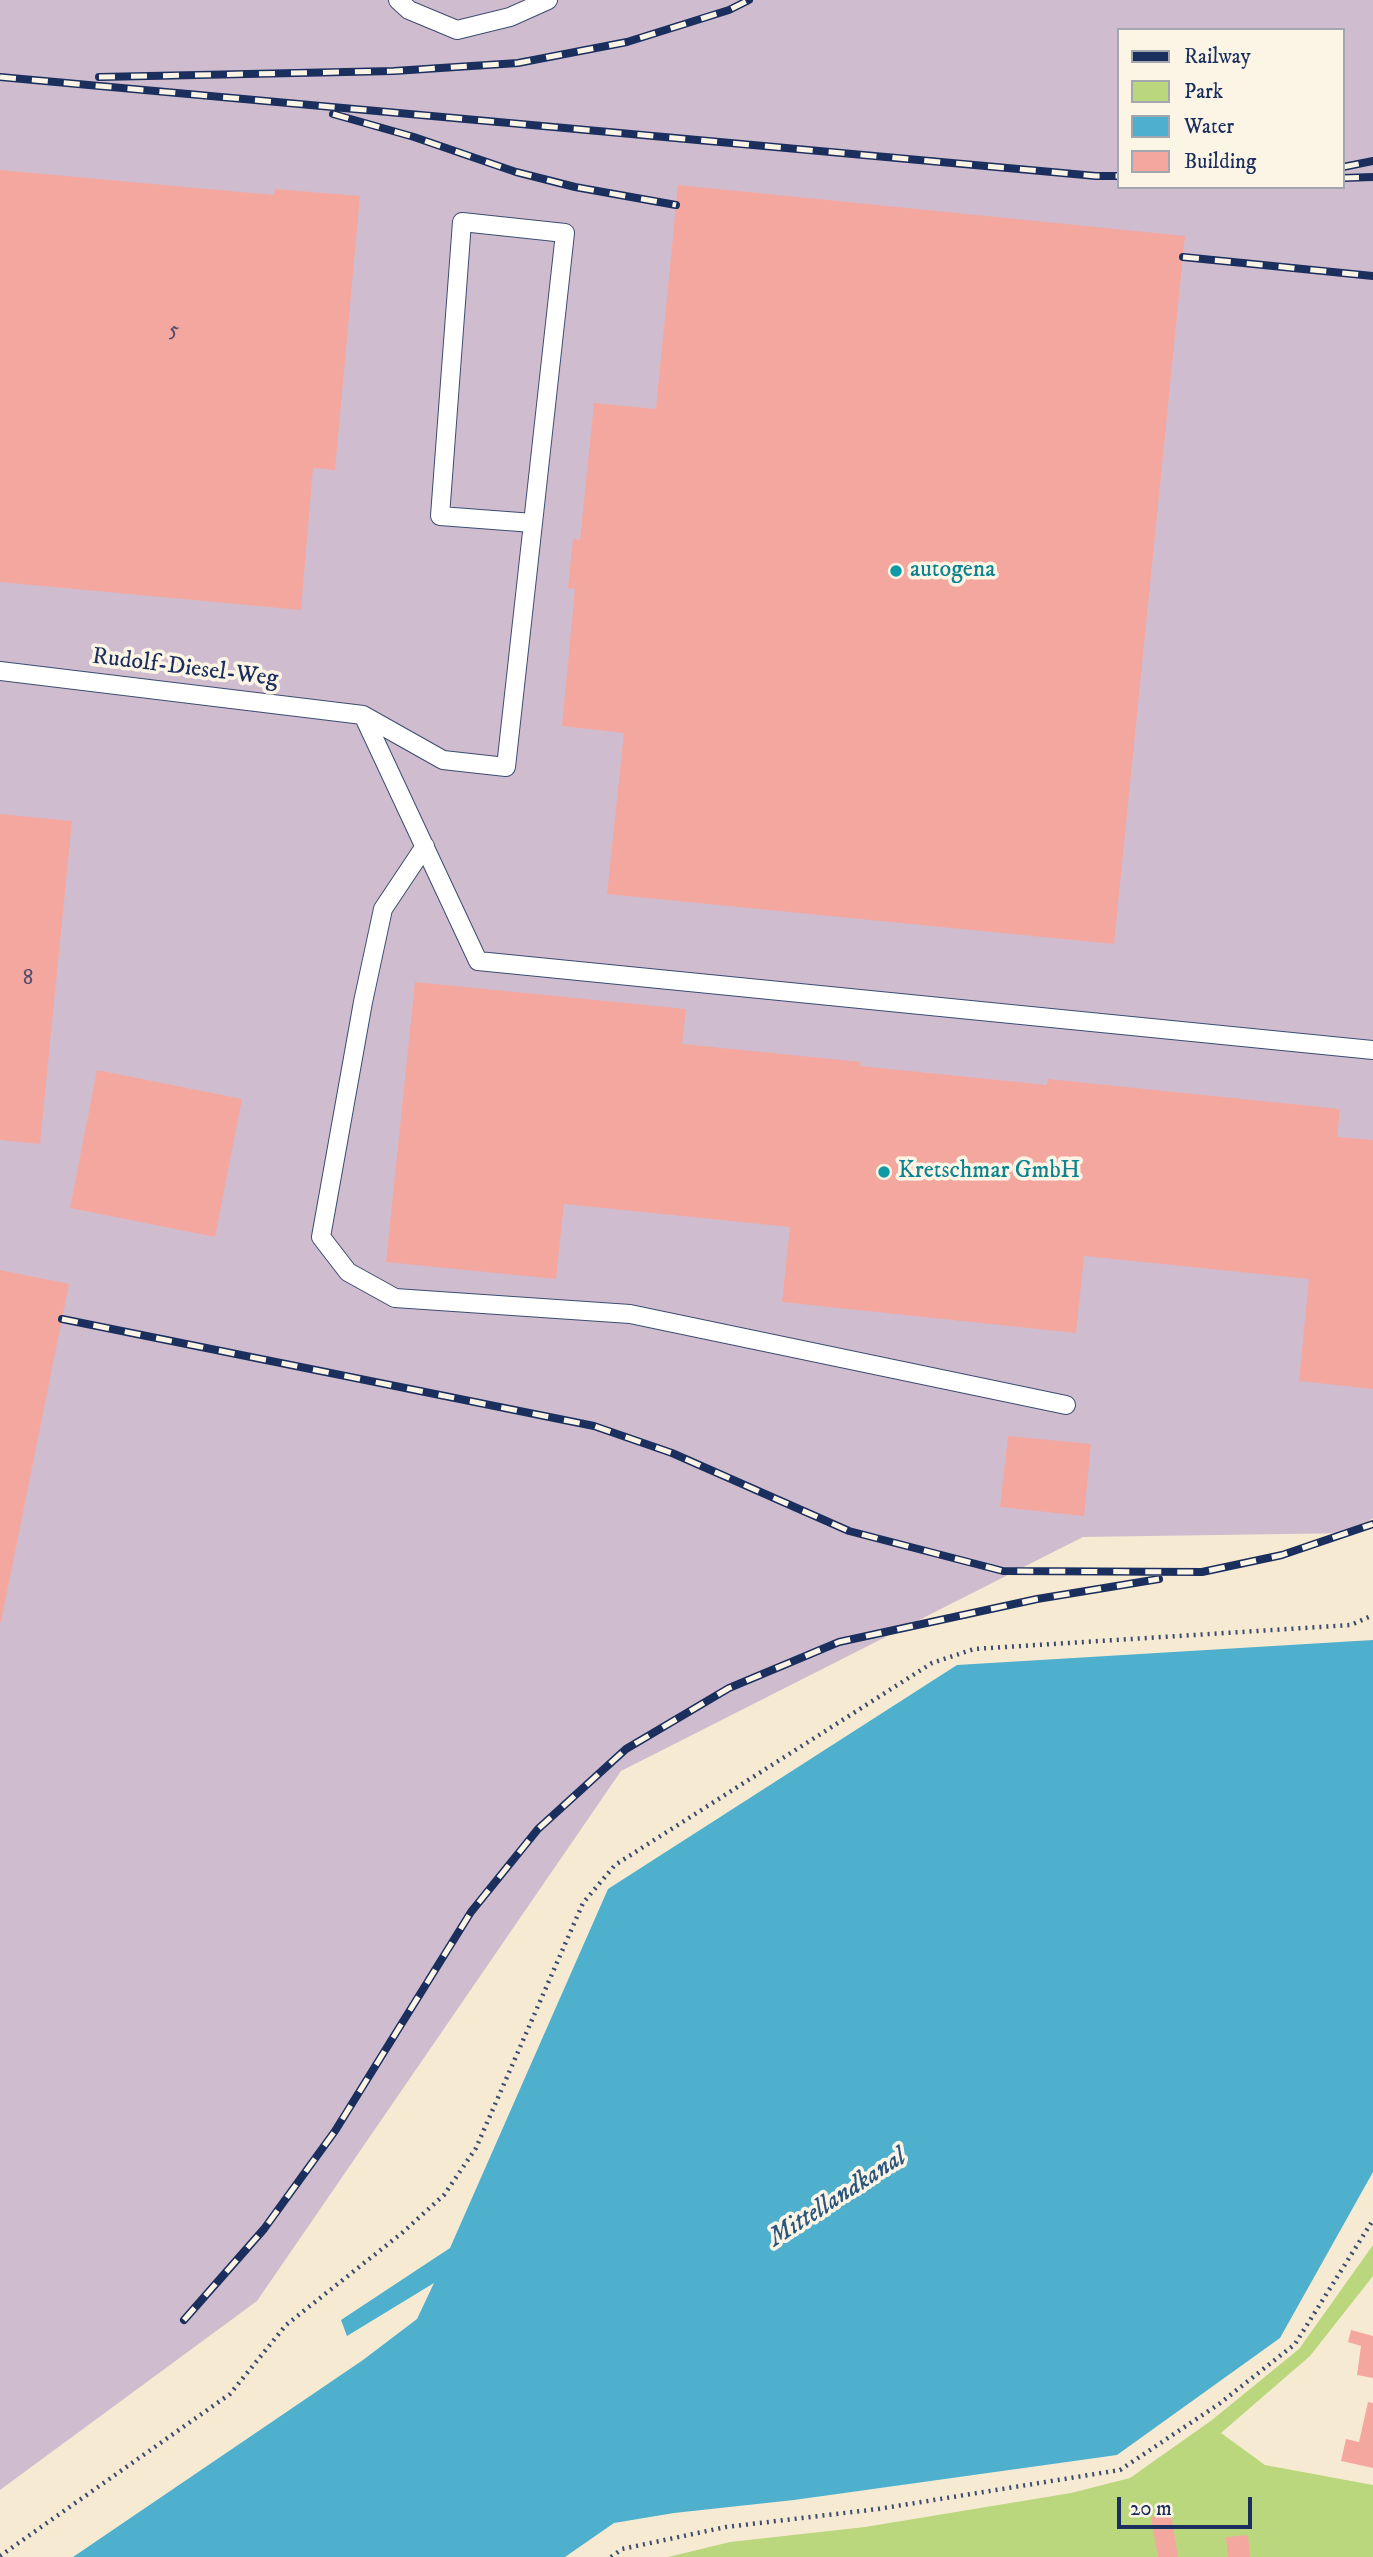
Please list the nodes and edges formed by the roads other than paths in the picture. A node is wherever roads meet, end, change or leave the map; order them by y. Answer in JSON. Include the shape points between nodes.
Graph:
{"nodes":[{"id":1,"x":398,"y":0,"type":"edge"},
{"id":2,"x":548,"y":0,"type":"edge"},
{"id":3,"x":533,"y":523,"type":"junction"},
{"id":4,"x":0,"y":671,"type":"edge"},
{"id":5,"x":363,"y":715,"type":"junction"},
{"id":6,"x":425,"y":846,"type":"junction"},
{"id":7,"x":1373,"y":1051,"type":"edge"},
{"id":8,"x":1066,"y":1405,"type":"dead end"}],
"edges":[{"from":1,"to":2,"type":"lane","via":[[409,10],[457,30],[510,17]]},
{"from":3,"to":3,"type":"lane","via":[[565,233],[462,222],[440,516]]},
{"from":3,"to":5,"type":"lane","via":[[506,767],[443,760]]},
{"from":4,"to":5,"type":"lane","name":"Rudolf-Diesel-Weg"},
{"from":5,"to":6,"type":"lane"},
{"from":6,"to":7,"type":"lane","via":[[478,961]]},
{"from":6,"to":8,"type":"lane","via":[[383,909],[321,1237],[348,1272],[395,1298],[630,1314]]}]}
